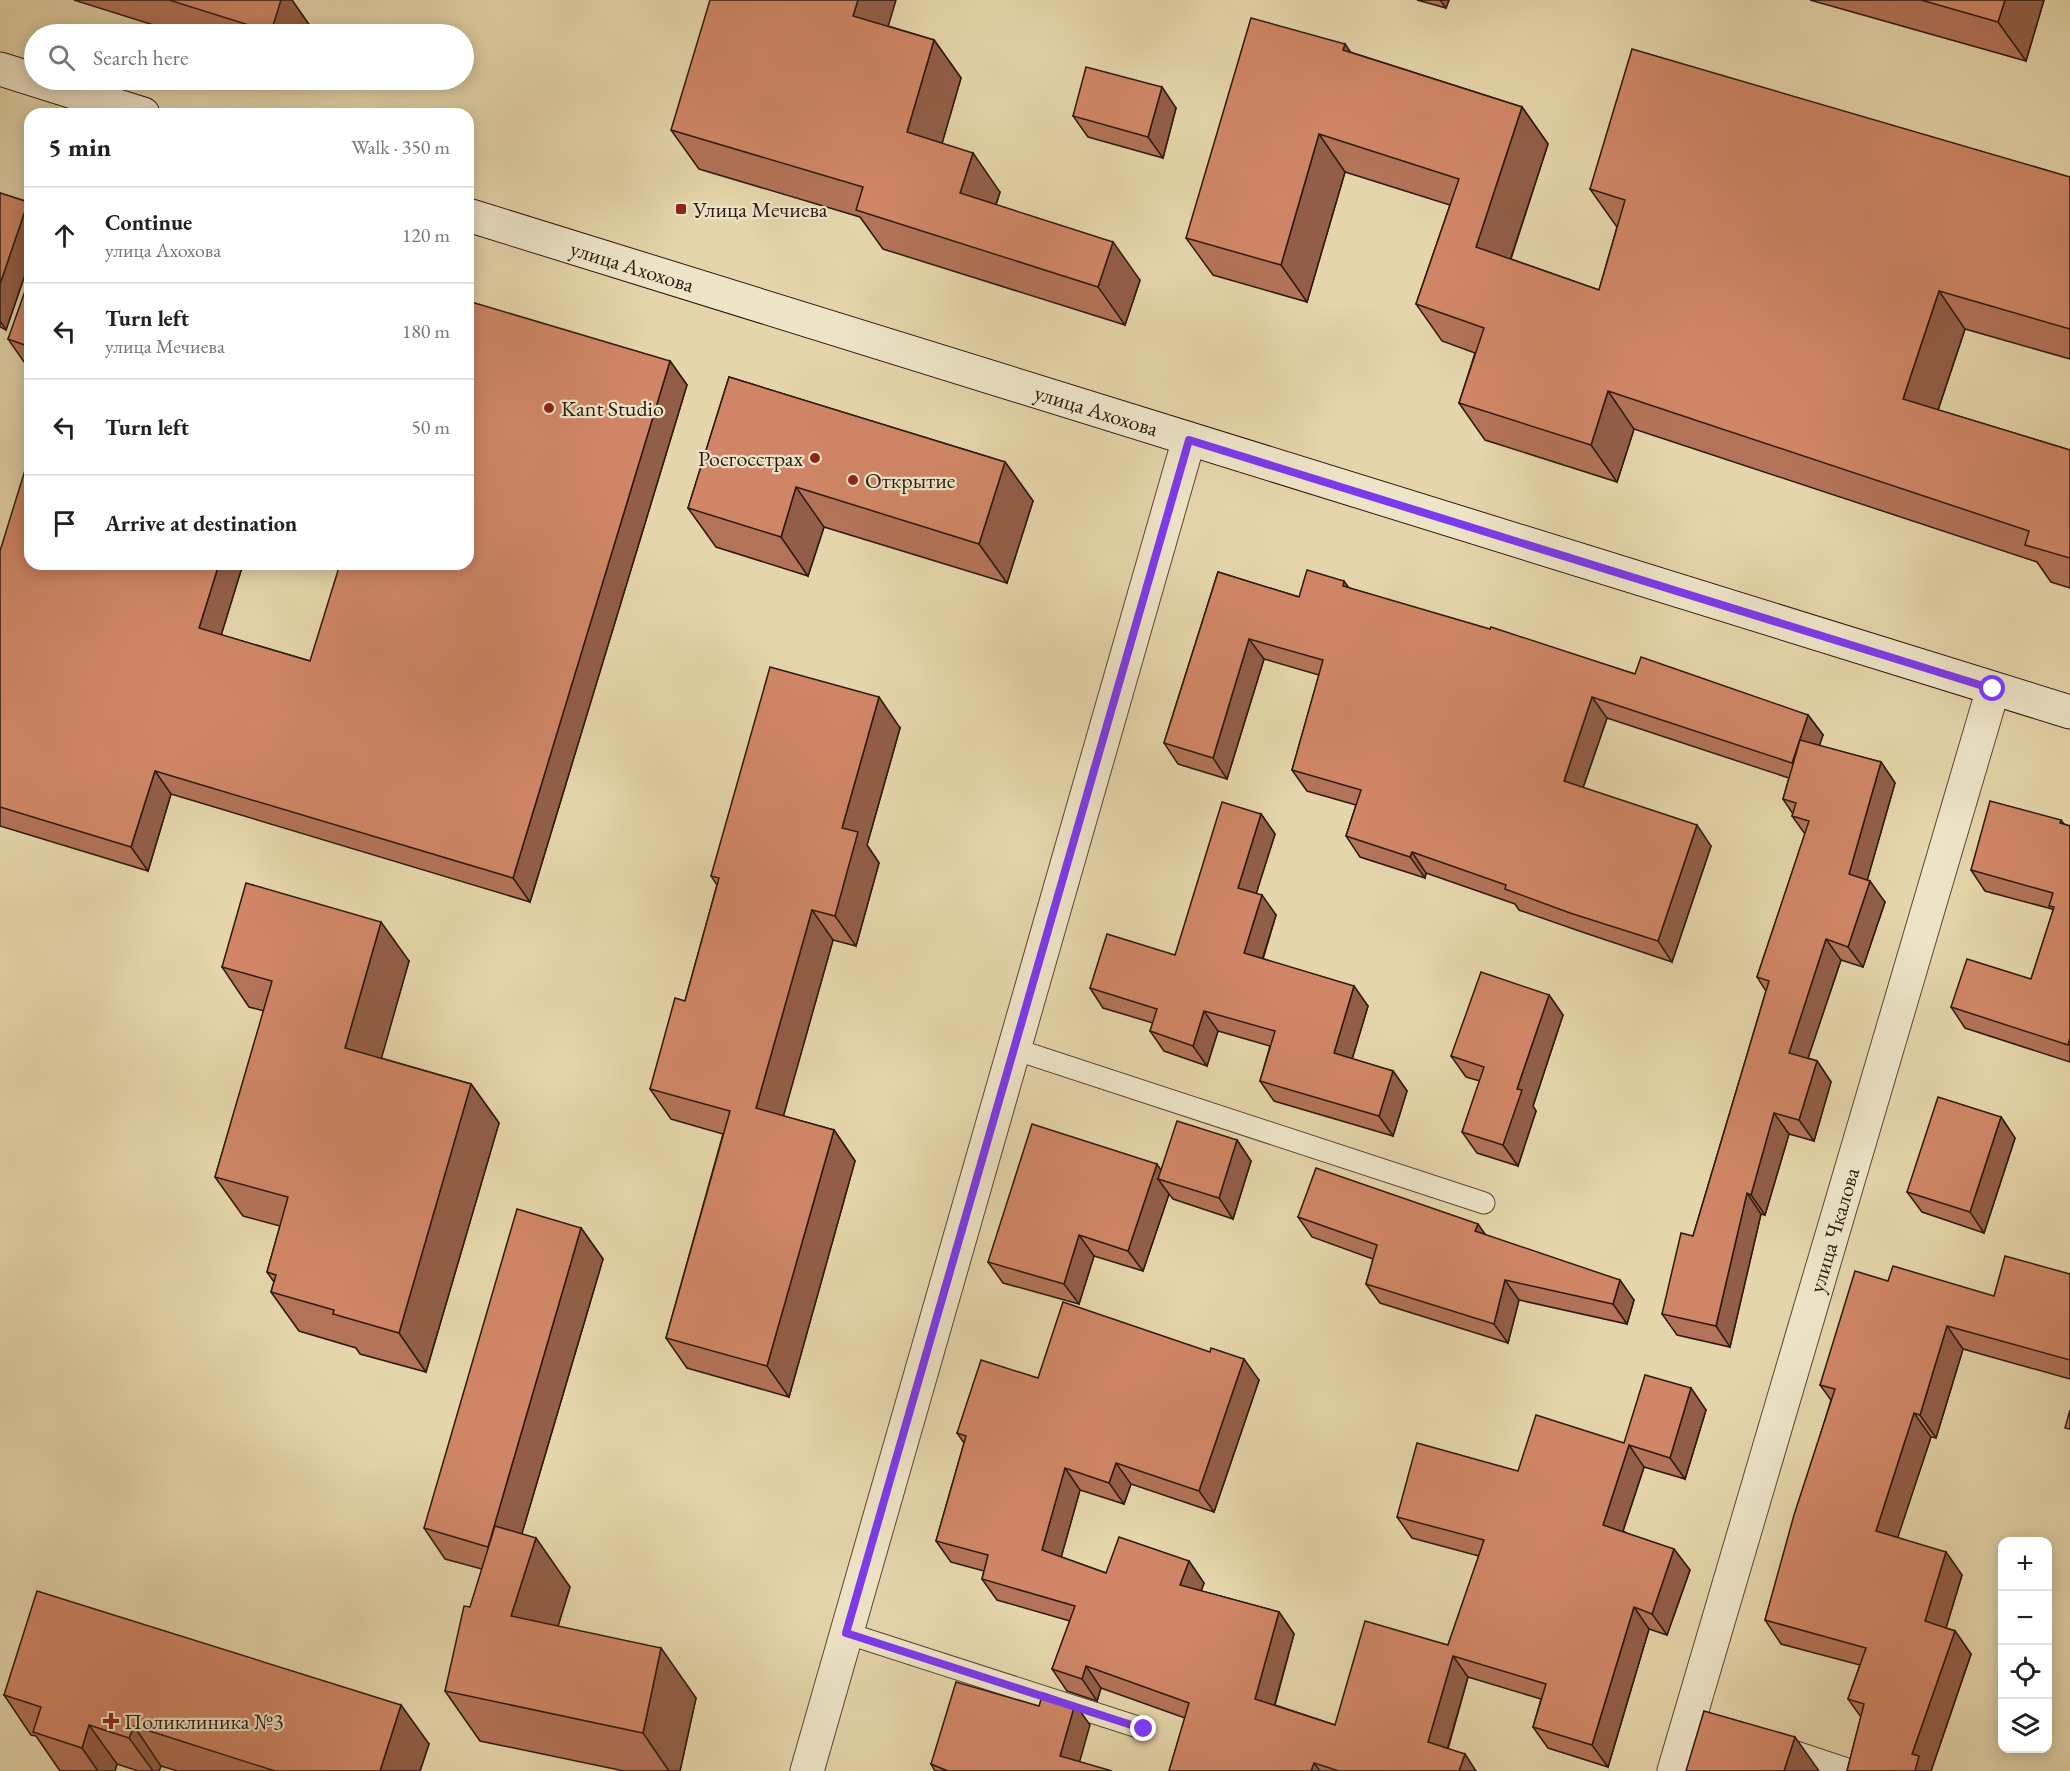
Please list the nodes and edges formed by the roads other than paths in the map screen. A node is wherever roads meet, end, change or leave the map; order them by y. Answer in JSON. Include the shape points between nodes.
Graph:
{"nodes":[{"id":1,"x":0,"y":69,"type":"edge"},
{"id":2,"x":24,"y":77,"type":"edge"},
{"id":3,"x":67,"y":90,"type":"edge"},
{"id":4,"x":124,"y":108,"type":"edge"},
{"id":5,"x":474,"y":217,"type":"edge"},
{"id":6,"x":1189,"y":440,"type":"junction"},
{"id":7,"x":1993,"y":689,"type":"junction"},
{"id":8,"x":2070,"y":712,"type":"edge"},
{"id":9,"x":1014,"y":1049,"type":"junction"},
{"id":10,"x":1484,"y":1203,"type":"dead end"},
{"id":11,"x":846,"y":1633,"type":"junction"},
{"id":12,"x":1144,"y":1729,"type":"dead end"},
{"id":13,"x":1766,"y":1742,"type":"edge"},
{"id":14,"x":807,"y":1771,"type":"edge"},
{"id":15,"x":1674,"y":1771,"type":"edge"},
{"id":16,"x":1853,"y":1771,"type":"edge"}],
"edges":[{"from":1,"to":2,"type":"street"},
{"from":3,"to":4,"type":"street"},
{"from":5,"to":6,"type":"street","name":"улица Ахохова"},
{"from":6,"to":7,"type":"street","name":"улица Ахохова"},
{"from":6,"to":9,"type":"street"},
{"from":7,"to":8,"type":"street","name":"улица Ахохова"},
{"from":7,"to":15,"type":"street","name":"улица Чкалова","via":[[1701,1721]]},
{"from":9,"to":10,"type":"lane"},
{"from":9,"to":11,"type":"street"},
{"from":11,"to":12,"type":"lane"},
{"from":11,"to":14,"type":"street"},
{"from":13,"to":16,"type":"lane"}]}
